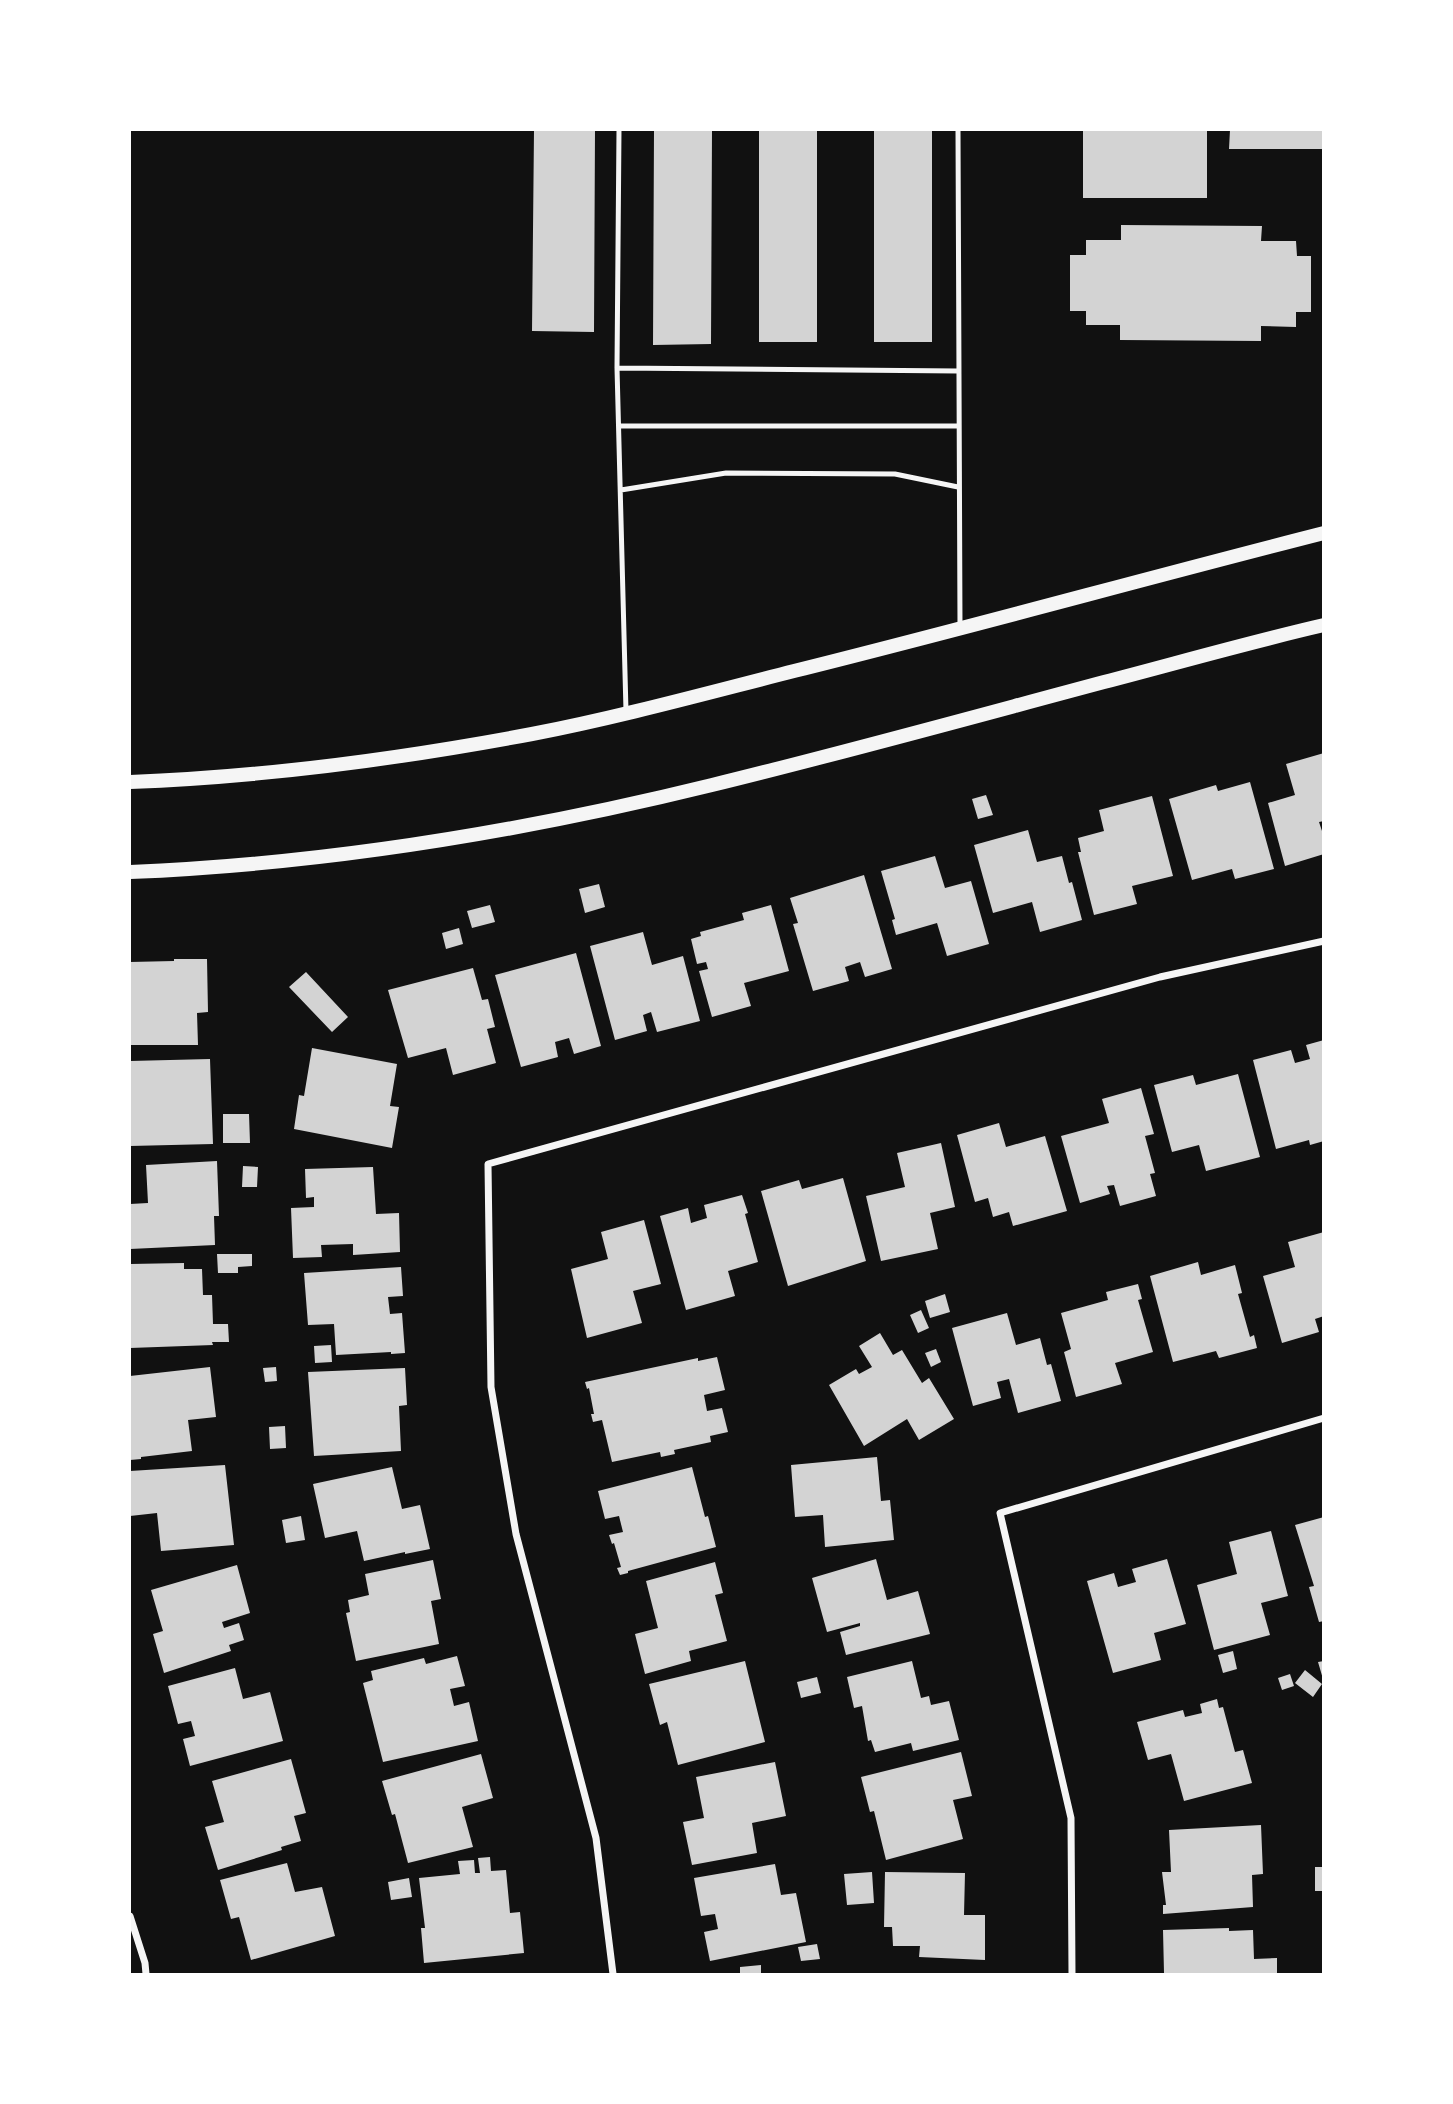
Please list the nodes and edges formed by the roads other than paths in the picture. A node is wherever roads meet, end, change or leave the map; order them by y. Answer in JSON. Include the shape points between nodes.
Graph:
{"nodes":[{"id":1,"x":619,"y":130,"type":"edge"},
{"id":2,"x":958,"y":130,"type":"edge"},
{"id":3,"x":617,"y":368,"type":"junction"},
{"id":4,"x":958,"y":371,"type":"junction"},
{"id":5,"x":619,"y":426,"type":"junction"},
{"id":6,"x":958,"y":426,"type":"junction"},
{"id":7,"x":958,"y":487,"type":"junction"},
{"id":8,"x":621,"y":490,"type":"junction"},
{"id":9,"x":1324,"y":533,"type":"edge"},
{"id":10,"x":1324,"y":625,"type":"edge"},
{"id":11,"x":960,"y":629,"type":"junction"},
{"id":12,"x":626,"y":713,"type":"junction"},
{"id":13,"x":130,"y":782,"type":"edge"},
{"id":14,"x":130,"y":872,"type":"edge"},
{"id":15,"x":1324,"y":941,"type":"edge"},
{"id":16,"x":1324,"y":1418,"type":"edge"},
{"id":17,"x":130,"y":1916,"type":"edge"},
{"id":18,"x":145,"y":1975,"type":"edge"},
{"id":19,"x":613,"y":1975,"type":"edge"},
{"id":20,"x":1072,"y":1975,"type":"edge"}],
"edges":[{"from":1,"to":3,"type":"lane"},
{"from":2,"to":4,"type":"lane"},
{"from":3,"to":4,"type":"lane"},
{"from":3,"to":5,"type":"lane"},
{"from":4,"to":6,"type":"lane"},
{"from":5,"to":6,"type":"lane"},
{"from":5,"to":8,"type":"lane"},
{"from":6,"to":7,"type":"lane"},
{"from":7,"to":8,"type":"lane","via":[[895,474],[726,473]]},
{"from":7,"to":11,"type":"lane"},
{"from":8,"to":12,"type":"lane"},
{"from":9,"to":11,"type":"main road"},
{"from":10,"to":14,"type":"main road","via":[[576,816],[351,854]]},
{"from":11,"to":12,"type":"main road"},
{"from":12,"to":13,"type":"main road","via":[[373,761]]},
{"from":15,"to":19,"type":"street","via":[[1160,977],[488,1164],[491,1387],[516,1534],[596,1838]]},
{"from":16,"to":20,"type":"street","via":[[1000,1513],[1071,1818]]},
{"from":17,"to":18,"type":"street"}]}
